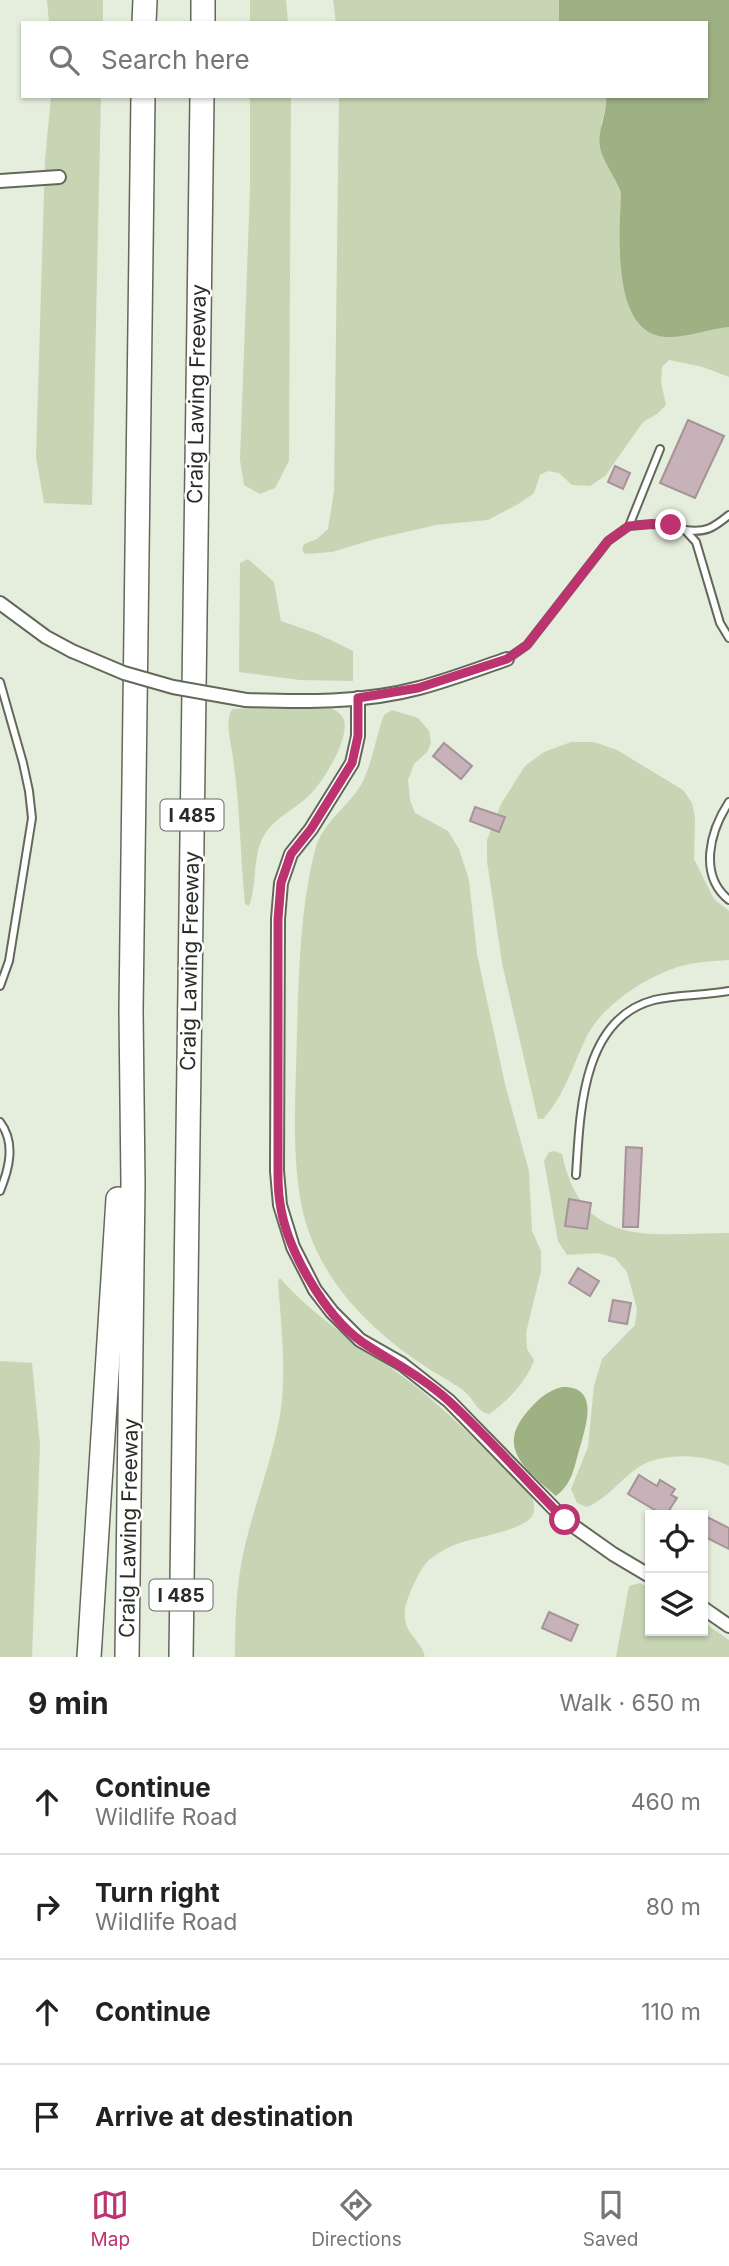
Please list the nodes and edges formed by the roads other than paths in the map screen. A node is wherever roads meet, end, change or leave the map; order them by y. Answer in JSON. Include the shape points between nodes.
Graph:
{"nodes":[{"id":1,"x":145,"y":0,"type":"edge"},
{"id":2,"x":203,"y":0,"type":"edge"},
{"id":3,"x":144,"y":21,"type":"edge"},
{"id":4,"x":203,"y":21,"type":"edge"},
{"id":5,"x":144,"y":98,"type":"edge"},
{"id":6,"x":202,"y":98,"type":"edge"},
{"id":7,"x":59,"y":177,"type":"dead end"},
{"id":8,"x":0,"y":181,"type":"edge"},
{"id":9,"x":660,"y":449,"type":"dead end"},
{"id":10,"x":729,"y":515,"type":"edge"},
{"id":11,"x":629,"y":526,"type":"junction"},
{"id":12,"x":685,"y":530,"type":"junction"},
{"id":13,"x":0,"y":603,"type":"edge"},
{"id":14,"x":729,"y":638,"type":"edge"},
{"id":15,"x":507,"y":659,"type":"joint"},
{"id":16,"x":0,"y":682,"type":"edge"},
{"id":17,"x":358,"y":698,"type":"junction"},
{"id":18,"x":729,"y":802,"type":"edge"},
{"id":19,"x":729,"y":900,"type":"edge"},
{"id":20,"x":0,"y":986,"type":"edge"},
{"id":21,"x":729,"y":991,"type":"edge"},
{"id":22,"x":131,"y":1011,"type":"junction"},
{"id":23,"x":0,"y":1122,"type":"edge"},
{"id":24,"x":576,"y":1175,"type":"dead end"},
{"id":25,"x":0,"y":1191,"type":"edge"},
{"id":26,"x":645,"y":1573,"type":"edge"},
{"id":27,"x":708,"y":1611,"type":"edge"},
{"id":28,"x":729,"y":1626,"type":"edge"},
{"id":29,"x":89,"y":1657,"type":"edge"},
{"id":30,"x":127,"y":1657,"type":"edge"},
{"id":31,"x":181,"y":1657,"type":"edge"}],
"edges":[{"from":1,"to":3,"type":"highway"},
{"from":2,"to":4,"type":"highway"},
{"from":5,"to":22,"type":"highway","name":"Craig Lawing Freeway","number":"I 485"},
{"from":6,"to":31,"type":"highway","name":"Craig Lawing Freeway","number":"I 485"},
{"from":7,"to":8,"type":"street"},
{"from":9,"to":11,"type":"lane"},
{"from":10,"to":12,"type":"lane","via":[[701,532]]},
{"from":11,"to":12,"type":"lane","via":[[671,525]]},
{"from":11,"to":15,"type":"lane","via":[[608,541],[527,645]]},
{"from":12,"to":14,"type":"lane","via":[[696,542],[720,623]]},
{"from":13,"to":17,"type":"street","bridge":true,"via":[[46,638],[72,651],[173,687],[246,700]]},
{"from":15,"to":17,"type":"street","via":[[418,688]]},
{"from":16,"to":20,"type":"lane","via":[[23,763],[32,818],[9,961]]},
{"from":17,"to":26,"type":"street","via":[[352,763],[291,854],[281,883],[278,1171],[280,1205],[293,1247],[315,1290],[360,1340],[402,1364],[449,1401],[565,1520]]},
{"from":18,"to":19,"type":"lane","via":[[714,831],[709,863],[717,890]]},
{"from":21,"to":24,"type":"lane","via":[[654,1000],[628,1010],[602,1040],[580,1119]]},
{"from":22,"to":29,"type":"highway"},
{"from":22,"to":30,"type":"highway","name":"Craig Lawing Freeway","number":"I 485"},
{"from":23,"to":25,"type":"lane","via":[[8,1140],[9,1161]]},
{"from":27,"to":28,"type":"street"}]}
